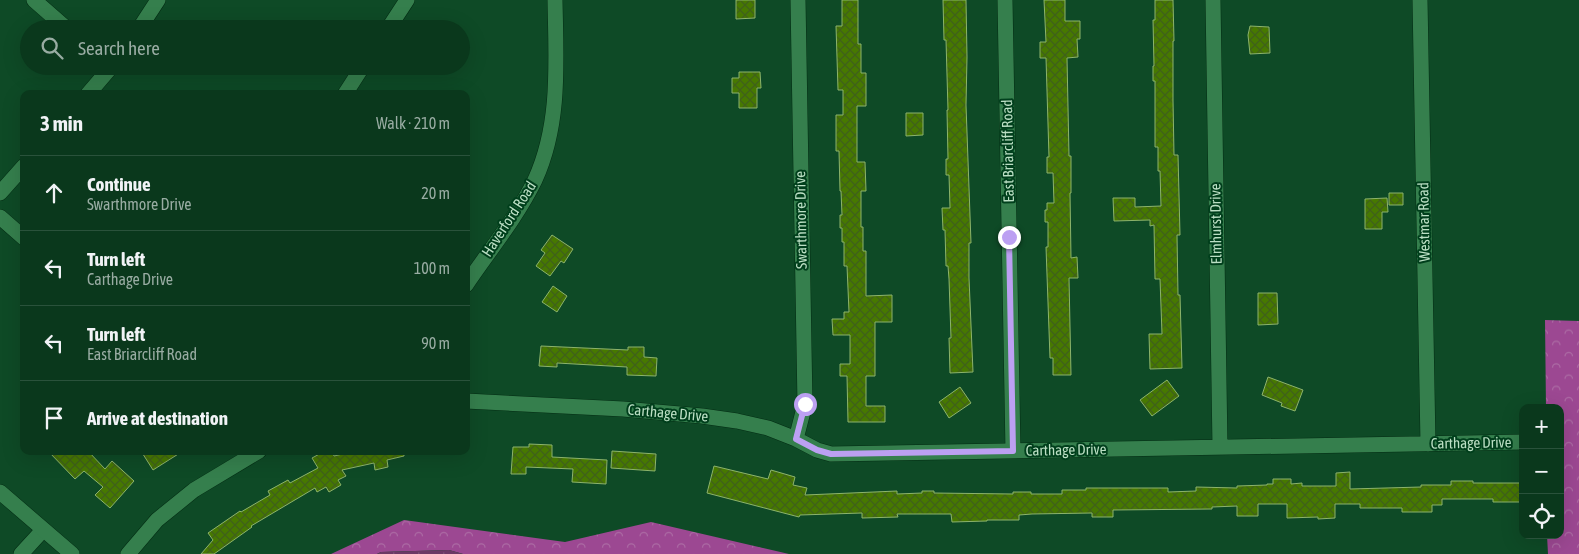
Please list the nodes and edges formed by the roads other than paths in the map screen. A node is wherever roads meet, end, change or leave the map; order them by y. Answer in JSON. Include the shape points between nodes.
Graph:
{"nodes":[{"id":1,"x":34,"y":0,"type":"edge"},
{"id":2,"x":158,"y":0,"type":"edge"},
{"id":3,"x":407,"y":0,"type":"edge"},
{"id":4,"x":555,"y":0,"type":"edge"},
{"id":5,"x":798,"y":0,"type":"edge"},
{"id":6,"x":1005,"y":0,"type":"edge"},
{"id":7,"x":1213,"y":0,"type":"edge"},
{"id":8,"x":1420,"y":0,"type":"edge"},
{"id":9,"x":57,"y":20,"type":"edge"},
{"id":10,"x":145,"y":20,"type":"edge"},
{"id":11,"x":394,"y":20,"type":"edge"},
{"id":12,"x":104,"y":75,"type":"edge"},
{"id":13,"x":357,"y":75,"type":"edge"},
{"id":14,"x":91,"y":90,"type":"edge"},
{"id":15,"x":348,"y":90,"type":"edge"},
{"id":16,"x":20,"y":170,"type":"edge"},
{"id":17,"x":0,"y":193,"type":"edge"},
{"id":18,"x":0,"y":217,"type":"edge"},
{"id":19,"x":20,"y":234,"type":"edge"},
{"id":20,"x":470,"y":279,"type":"edge"},
{"id":21,"x":470,"y":401,"type":"edge"},
{"id":22,"x":796,"y":439,"type":"junction"},
{"id":23,"x":1519,"y":442,"type":"edge"},
{"id":24,"x":1428,"y":444,"type":"junction"},
{"id":25,"x":1220,"y":447,"type":"junction"},
{"id":26,"x":1013,"y":451,"type":"junction"},
{"id":27,"x":252,"y":455,"type":"edge"},
{"id":28,"x":0,"y":492,"type":"edge"},
{"id":29,"x":43,"y":530,"type":"junction"},
{"id":30,"x":22,"y":554,"type":"edge"},
{"id":31,"x":72,"y":554,"type":"edge"},
{"id":32,"x":128,"y":554,"type":"edge"}],
"edges":[{"from":1,"to":9,"type":"street"},
{"from":2,"to":10,"type":"street"},
{"from":3,"to":11,"type":"street"},
{"from":4,"to":20,"type":"street","name":"Haverford Road","via":[[557,85],[542,164],[526,196]]},
{"from":5,"to":22,"type":"street","name":"Swarthmore Drive","via":[[805,404]]},
{"from":6,"to":26,"type":"street","name":"East Briarcliff Road"},
{"from":7,"to":25,"type":"street","name":"Elmhurst Drive"},
{"from":8,"to":24,"type":"street","name":"Westmar Road"},
{"from":12,"to":14,"type":"street"},
{"from":13,"to":15,"type":"street"},
{"from":16,"to":17,"type":"street"},
{"from":18,"to":19,"type":"street"},
{"from":21,"to":22,"type":"street","name":"Carthage Drive","via":[[702,416],[768,428]]},
{"from":22,"to":26,"type":"street","name":"Carthage Drive","via":[[831,454]]},
{"from":23,"to":24,"type":"street","name":"Carthage Drive"},
{"from":24,"to":25,"type":"street","name":"Carthage Drive"},
{"from":25,"to":26,"type":"street","name":"Carthage Drive"},
{"from":27,"to":32,"type":"street","via":[[194,490],[157,520]]},
{"from":28,"to":29,"type":"street"},
{"from":29,"to":30,"type":"street"},
{"from":29,"to":31,"type":"street"}]}
